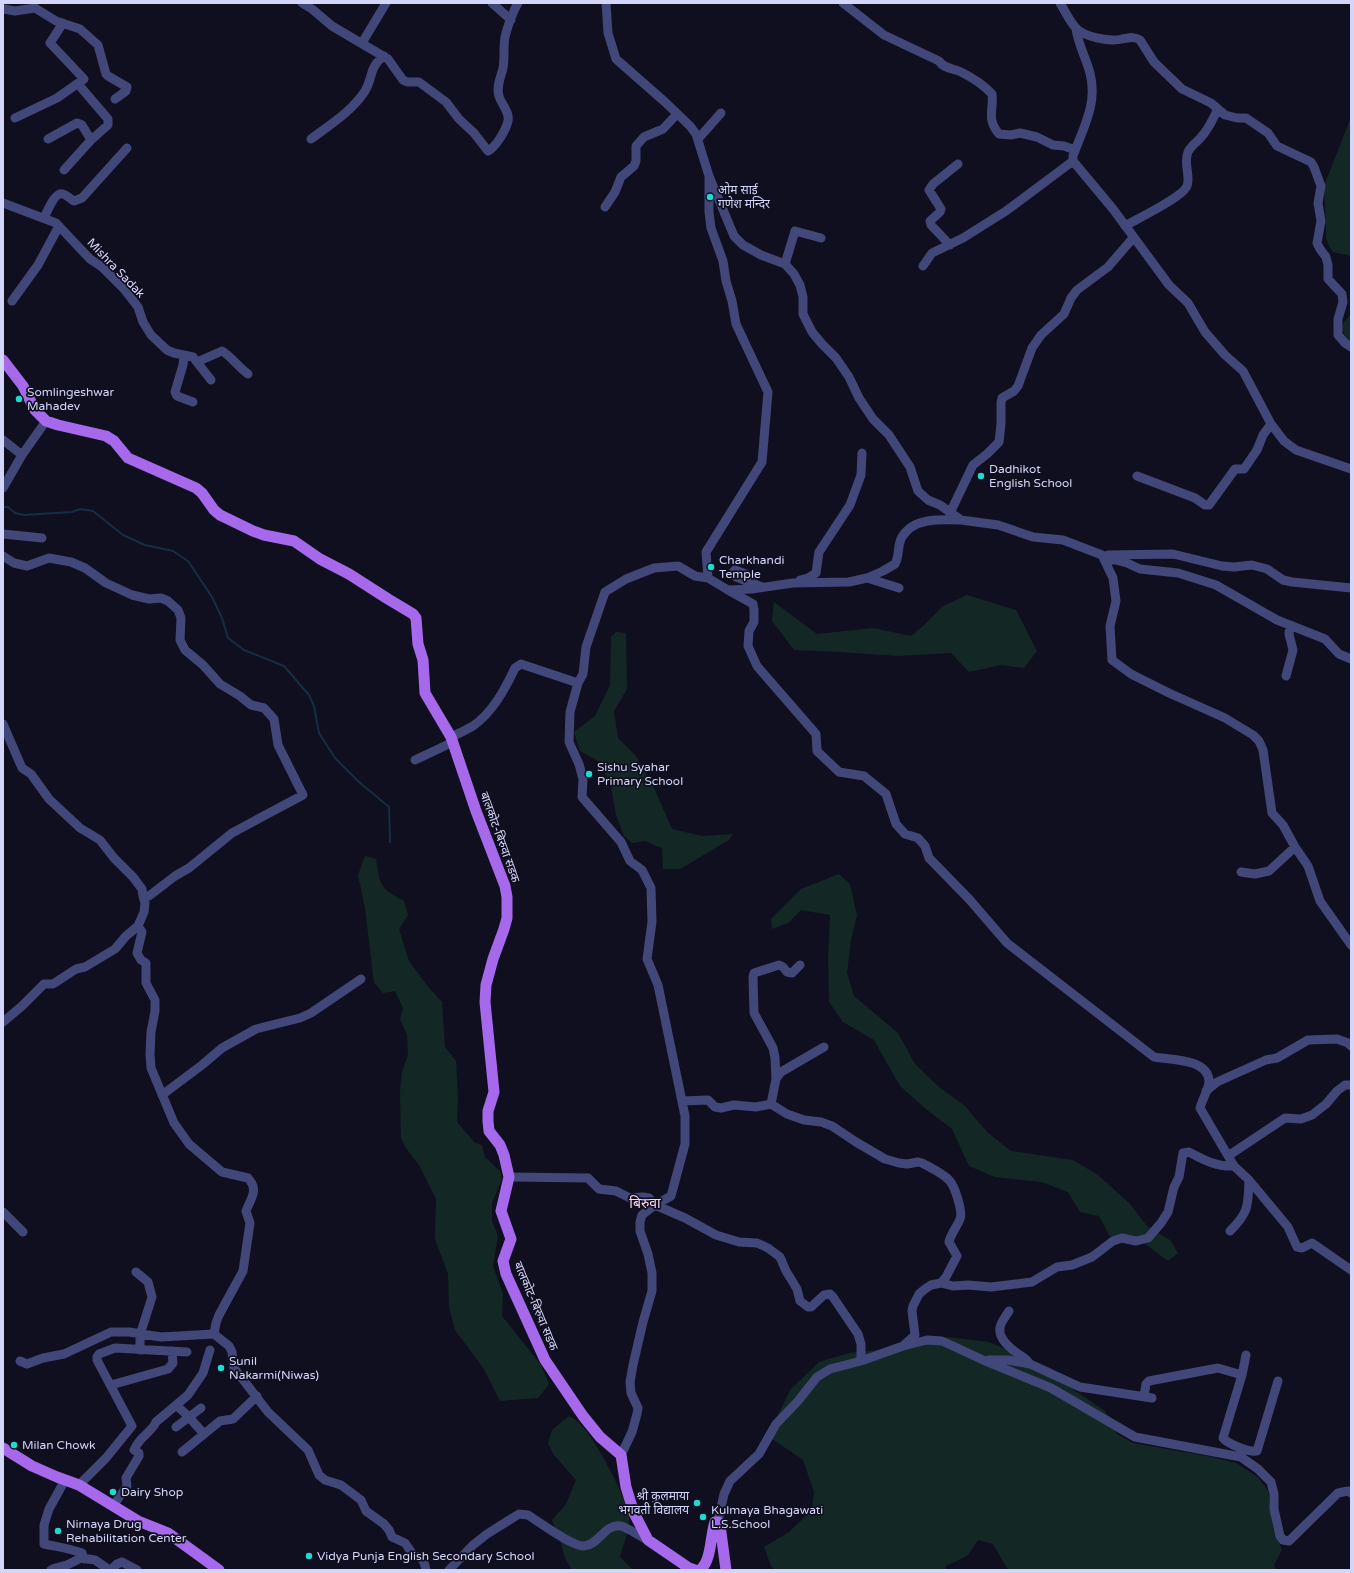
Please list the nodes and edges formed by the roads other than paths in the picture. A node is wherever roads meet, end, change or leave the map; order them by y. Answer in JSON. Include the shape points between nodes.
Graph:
{"nodes":[{"id":1,"x":302,"y":3,"type":"edge"},
{"id":2,"x":386,"y":3,"type":"edge"},
{"id":3,"x":492,"y":3,"type":"edge"},
{"id":4,"x":518,"y":3,"type":"edge"},
{"id":5,"x":606,"y":3,"type":"edge"},
{"id":6,"x":843,"y":3,"type":"edge"},
{"id":7,"x":1060,"y":3,"type":"edge"},
{"id":8,"x":4,"y":8,"type":"edge"},
{"id":9,"x":511,"y":20,"type":"junction"},
{"id":10,"x":63,"y":23,"type":"junction"},
{"id":11,"x":1076,"y":28,"type":"junction"},
{"id":12,"x":362,"y":43,"type":"junction"},
{"id":13,"x":384,"y":56,"type":"junction"},
{"id":14,"x":78,"y":84,"type":"junction"},
{"id":15,"x":115,"y":99,"type":"dead end"},
{"id":16,"x":1218,"y":110,"type":"junction"},
{"id":17,"x":721,"y":113,"type":"dead end"},
{"id":18,"x":677,"y":114,"type":"junction"},
{"id":19,"x":15,"y":118,"type":"dead end"},
{"id":20,"x":48,"y":139,"type":"dead end"},
{"id":21,"x":311,"y":139,"type":"dead end"},
{"id":22,"x":698,"y":139,"type":"junction"},
{"id":23,"x":91,"y":140,"type":"junction"},
{"id":24,"x":127,"y":148,"type":"dead end"},
{"id":25,"x":1075,"y":150,"type":"junction"},
{"id":26,"x":1073,"y":161,"type":"junction"},
{"id":27,"x":958,"y":164,"type":"dead end"},
{"id":28,"x":64,"y":170,"type":"dead end"},
{"id":29,"x":709,"y":176,"type":"junction"},
{"id":30,"x":3,"y":203,"type":"edge"},
{"id":31,"x":605,"y":207,"type":"dead end"},
{"id":32,"x":44,"y":218,"type":"junction"},
{"id":33,"x":59,"y":226,"type":"junction"},
{"id":34,"x":1125,"y":226,"type":"junction"},
{"id":35,"x":821,"y":238,"type":"dead end"},
{"id":36,"x":1133,"y":238,"type":"junction"},
{"id":37,"x":950,"y":245,"type":"junction"},
{"id":38,"x":785,"y":264,"type":"junction"},
{"id":39,"x":923,"y":266,"type":"dead end"},
{"id":40,"x":12,"y":301,"type":"dead end"},
{"id":41,"x":1351,"y":347,"type":"edge"},
{"id":42,"x":184,"y":356,"type":"junction"},
{"id":43,"x":3,"y":360,"type":"edge"},
{"id":44,"x":197,"y":362,"type":"junction"},
{"id":45,"x":248,"y":374,"type":"dead end"},
{"id":46,"x":212,"y":380,"type":"dead end"},
{"id":47,"x":194,"y":402,"type":"dead end"},
{"id":48,"x":46,"y":421,"type":"junction"},
{"id":49,"x":1271,"y":424,"type":"junction"},
{"id":50,"x":3,"y":440,"type":"edge"},
{"id":51,"x":862,"y":453,"type":"dead end"},
{"id":52,"x":22,"y":455,"type":"junction"},
{"id":53,"x":1351,"y":469,"type":"edge"},
{"id":54,"x":1137,"y":476,"type":"dead end"},
{"id":55,"x":3,"y":488,"type":"edge"},
{"id":56,"x":950,"y":513,"type":"junction"},
{"id":57,"x":961,"y":520,"type":"junction"},
{"id":58,"x":3,"y":534,"type":"edge"},
{"id":59,"x":42,"y":538,"type":"dead end"},
{"id":60,"x":3,"y":556,"type":"edge"},
{"id":61,"x":1104,"y":557,"type":"junction"},
{"id":62,"x":746,"y":574,"type":"dead end"},
{"id":63,"x":708,"y":578,"type":"junction"},
{"id":64,"x":867,"y":578,"type":"junction"},
{"id":65,"x":793,"y":583,"type":"junction"},
{"id":66,"x":763,"y":588,"type":"junction"},
{"id":67,"x":899,"y":588,"type":"dead end"},
{"id":68,"x":1351,"y":588,"type":"edge"},
{"id":69,"x":728,"y":590,"type":"junction"},
{"id":70,"x":1290,"y":625,"type":"junction"},
{"id":71,"x":1351,"y":659,"type":"edge"},
{"id":72,"x":1286,"y":676,"type":"dead end"},
{"id":73,"x":578,"y":683,"type":"junction"},
{"id":74,"x":3,"y":724,"type":"edge"},
{"id":75,"x":452,"y":739,"type":"junction"},
{"id":76,"x":415,"y":760,"type":"dead end"},
{"id":77,"x":1295,"y":848,"type":"junction"},
{"id":78,"x":1241,"y":872,"type":"dead end"},
{"id":79,"x":143,"y":896,"type":"junction"},
{"id":80,"x":138,"y":926,"type":"junction"},
{"id":81,"x":1351,"y":945,"type":"edge"},
{"id":82,"x":800,"y":965,"type":"dead end"},
{"id":83,"x":361,"y":979,"type":"dead end"},
{"id":84,"x":3,"y":1022,"type":"edge"},
{"id":85,"x":1351,"y":1046,"type":"edge"},
{"id":86,"x":824,"y":1047,"type":"dead end"},
{"id":87,"x":776,"y":1079,"type":"junction"},
{"id":88,"x":1351,"y":1085,"type":"edge"},
{"id":89,"x":1206,"y":1090,"type":"junction"},
{"id":90,"x":162,"y":1095,"type":"junction"},
{"id":91,"x":682,"y":1101,"type":"junction"},
{"id":92,"x":771,"y":1104,"type":"junction"},
{"id":93,"x":1228,"y":1156,"type":"junction"},
{"id":94,"x":1234,"y":1166,"type":"junction"},
{"id":95,"x":509,"y":1178,"type":"junction"},
{"id":96,"x":1248,"y":1180,"type":"junction"},
{"id":97,"x":655,"y":1205,"type":"junction"},
{"id":98,"x":3,"y":1212,"type":"edge"},
{"id":99,"x":1230,"y":1231,"type":"dead end"},
{"id":100,"x":23,"y":1232,"type":"dead end"},
{"id":101,"x":1351,"y":1270,"type":"edge"},
{"id":102,"x":136,"y":1272,"type":"dead end"},
{"id":103,"x":941,"y":1283,"type":"junction"},
{"id":104,"x":1008,"y":1311,"type":"dead end"},
{"id":105,"x":214,"y":1334,"type":"junction"},
{"id":106,"x":140,"y":1335,"type":"junction"},
{"id":107,"x":903,"y":1346,"type":"junction"},
{"id":108,"x":140,"y":1350,"type":"junction"},
{"id":109,"x":210,"y":1350,"type":"dead end"},
{"id":110,"x":172,"y":1351,"type":"junction"},
{"id":111,"x":187,"y":1352,"type":"dead end"},
{"id":112,"x":1246,"y":1355,"type":"dead end"},
{"id":113,"x":983,"y":1360,"type":"junction"},
{"id":114,"x":20,"y":1361,"type":"dead end"},
{"id":115,"x":861,"y":1361,"type":"junction"},
{"id":116,"x":1030,"y":1364,"type":"junction"},
{"id":117,"x":1242,"y":1375,"type":"junction"},
{"id":118,"x":1278,"y":1382,"type":"dead end"},
{"id":119,"x":111,"y":1385,"type":"junction"},
{"id":120,"x":257,"y":1396,"type":"junction"},
{"id":121,"x":176,"y":1405,"type":"junction"},
{"id":122,"x":201,"y":1408,"type":"dead end"},
{"id":123,"x":188,"y":1416,"type":"junction"},
{"id":124,"x":176,"y":1427,"type":"dead end"},
{"id":125,"x":204,"y":1434,"type":"junction"},
{"id":126,"x":3,"y":1449,"type":"edge"},
{"id":127,"x":182,"y":1452,"type":"dead end"},
{"id":128,"x":621,"y":1455,"type":"junction"},
{"id":129,"x":65,"y":1480,"type":"junction"},
{"id":130,"x":79,"y":1484,"type":"junction"},
{"id":131,"x":1351,"y":1493,"type":"edge"},
{"id":132,"x":113,"y":1506,"type":"junction"},
{"id":133,"x":718,"y":1522,"type":"junction"},
{"id":134,"x":648,"y":1540,"type":"junction"},
{"id":135,"x":84,"y":1559,"type":"junction"},
{"id":136,"x":51,"y":1570,"type":"edge"},
{"id":137,"x":137,"y":1570,"type":"edge"},
{"id":138,"x":219,"y":1570,"type":"edge"},
{"id":139,"x":426,"y":1570,"type":"edge"},
{"id":140,"x":449,"y":1570,"type":"edge"},
{"id":141,"x":695,"y":1570,"type":"edge"},
{"id":142,"x":700,"y":1570,"type":"edge"},
{"id":143,"x":726,"y":1570,"type":"edge"}],
"edges":[{"from":1,"to":12,"type":"street","via":[[332,26]]},
{"from":2,"to":12,"type":"street"},
{"from":3,"to":9,"type":"street"},
{"from":4,"to":9,"type":"street"},
{"from":5,"to":18,"type":"street","via":[[608,33],[616,59]]},
{"from":6,"to":25,"type":"street","via":[[884,35],[939,61],[942,66],[960,71],[982,83],[992,94],[990,112],[994,128],[999,134],[1020,133]]},
{"from":7,"to":11,"type":"street"},
{"from":8,"to":10,"type":"street","via":[[35,8]]},
{"from":9,"to":13,"type":"street","via":[[505,37],[504,61],[498,90],[509,119],[505,130],[490,151],[486,151],[474,133],[446,102],[419,82],[403,80]]},
{"from":10,"to":14,"type":"street","via":[[50,43],[84,79]]},
{"from":10,"to":15,"type":"street","via":[[80,29],[98,45],[106,74],[128,89]]},
{"from":11,"to":16,"type":"street","via":[[1100,39],[1138,38],[1154,62],[1182,89],[1204,99]]},
{"from":11,"to":25,"type":"street","via":[[1090,72],[1093,94],[1092,105]]},
{"from":12,"to":13,"type":"street"},
{"from":13,"to":21,"type":"street","via":[[376,62],[365,90],[350,110]]},
{"from":14,"to":19,"type":"street","via":[[57,98]]},
{"from":14,"to":23,"type":"street","via":[[108,119],[108,126]]},
{"from":16,"to":34,"type":"street","via":[[1203,136],[1188,152],[1186,188],[1167,203]]},
{"from":16,"to":41,"type":"street","via":[[1226,115],[1246,118],[1268,133],[1277,146],[1311,162],[1314,167],[1321,186],[1318,203],[1321,221],[1317,242],[1326,257],[1328,279],[1342,294],[1338,335]]},
{"from":17,"to":22,"type":"street"},
{"from":18,"to":22,"type":"street","via":[[690,126]]},
{"from":18,"to":31,"type":"street","via":[[663,129],[644,137],[636,146],[634,166],[621,177]]},
{"from":20,"to":23,"type":"street","via":[[77,123],[82,125]]},
{"from":22,"to":29,"type":"street"},
{"from":23,"to":28,"type":"street"},
{"from":24,"to":32,"type":"street","via":[[82,198],[74,202],[64,194],[56,195]]},
{"from":25,"to":26,"type":"street"},
{"from":26,"to":34,"type":"street"},
{"from":26,"to":37,"type":"street","via":[[1006,211]]},
{"from":27,"to":37,"type":"street","via":[[929,190],[941,209],[930,221],[931,225]]},
{"from":29,"to":38,"type":"street","via":[[734,236],[743,245],[761,255]]},
{"from":29,"to":63,"type":"street","via":[[711,228],[723,261],[736,324],[768,392],[762,462],[706,552]]},
{"from":30,"to":32,"type":"street","name":"Mishra Sadak"},
{"from":32,"to":33,"type":"street","name":"Mishra Sadak"},
{"from":33,"to":40,"type":"street","via":[[38,265]]},
{"from":33,"to":42,"type":"street","name":"Mishra Sadak","via":[[90,259],[124,289],[138,307],[151,335],[167,350]]},
{"from":34,"to":36,"type":"street"},
{"from":35,"to":38,"type":"street","via":[[795,231]]},
{"from":36,"to":49,"type":"street","via":[[1169,285],[1188,303],[1205,332],[1242,371]]},
{"from":36,"to":56,"type":"street","via":[[1108,266],[1077,290],[1064,314],[1041,335],[1032,348],[1018,386],[1002,398],[998,442],[973,465]]},
{"from":37,"to":39,"type":"street","via":[[932,253]]},
{"from":38,"to":56,"type":"street","via":[[800,285],[803,314],[812,332],[836,358],[873,419],[889,434],[910,467],[918,492]]},
{"from":42,"to":44,"type":"street","name":"Mishra Sadak","via":[[193,357]]},
{"from":42,"to":47,"type":"street","via":[[175,392],[177,396]]},
{"from":43,"to":48,"type":"main road","via":[[23,386],[35,410]]},
{"from":44,"to":45,"type":"street","via":[[222,351]]},
{"from":44,"to":46,"type":"street","name":"Mishra Sadak"},
{"from":48,"to":52,"type":"street"},
{"from":48,"to":75,"type":"main road","name":"बालकोट-बिरुवा सडक","via":[[106,436],[114,441],[128,458],[196,488],[214,510],[224,517],[264,536],[294,541],[408,610],[416,618],[425,693]]},
{"from":49,"to":53,"type":"street","via":[[1284,441],[1296,450]]},
{"from":49,"to":54,"type":"street","via":[[1244,469],[1235,469],[1209,505]]},
{"from":50,"to":52,"type":"street"},
{"from":51,"to":65,"type":"street","via":[[861,476],[850,505],[819,552],[816,573]]},
{"from":52,"to":55,"type":"street"},
{"from":56,"to":57,"type":"street"},
{"from":57,"to":61,"type":"street","via":[[998,525],[1033,537],[1063,540]]},
{"from":57,"to":64,"type":"street","via":[[934,520],[910,527],[902,537],[895,564]]},
{"from":58,"to":59,"type":"street"},
{"from":60,"to":79,"type":"street","via":[[14,563],[27,566],[49,558],[71,562],[132,595],[168,601],[178,610],[181,618],[180,640],[185,650],[220,684],[251,705],[264,708],[274,719],[278,745],[303,795],[232,833],[189,868],[149,896]]},
{"from":61,"to":68,"type":"street","via":[[1173,554],[1222,566],[1252,565],[1267,569],[1288,581]]},
{"from":61,"to":70,"type":"street","via":[[1140,569],[1178,574],[1216,585]]},
{"from":61,"to":77,"type":"street","via":[[1113,578],[1116,601],[1110,626],[1112,660],[1137,677],[1225,718],[1259,741],[1263,750],[1272,813],[1283,825]]},
{"from":62,"to":66,"type":"street","via":[[735,570],[734,572],[736,577]]},
{"from":63,"to":69,"type":"street"},
{"from":63,"to":73,"type":"street","via":[[695,576],[678,566],[654,568],[626,579],[605,592],[586,647]]},
{"from":64,"to":65,"type":"street","via":[[849,582]]},
{"from":64,"to":67,"type":"street"},
{"from":65,"to":66,"type":"street"},
{"from":66,"to":69,"type":"street"},
{"from":69,"to":89,"type":"street","via":[[753,604],[754,622],[749,631],[748,646],[757,666],[816,734],[817,752],[839,772],[864,776],[886,794],[896,824],[905,834],[918,838],[925,846],[929,858],[1007,943],[1154,1057],[1182,1060],[1200,1067],[1208,1079]]},
{"from":70,"to":71,"type":"street","via":[[1325,640],[1339,654]]},
{"from":70,"to":72,"type":"street","via":[[1289,634],[1293,650]]},
{"from":73,"to":75,"type":"street","via":[[521,664],[516,668],[493,708]]},
{"from":73,"to":91,"type":"street","via":[[570,712],[569,742],[583,779],[582,797],[621,842],[630,861],[642,870],[651,888],[652,922],[647,960],[658,985]]},
{"from":74,"to":79,"type":"street","via":[[22,768],[31,774],[49,799],[80,828],[100,840],[142,889]]},
{"from":75,"to":76,"type":"street"},
{"from":75,"to":95,"type":"main road","name":"बालकोट-बिरुवा सडक","via":[[507,897],[507,918],[486,985],[485,1002],[494,1092],[488,1110],[489,1131],[500,1145]]},
{"from":77,"to":78,"type":"street","via":[[1269,870],[1255,874]]},
{"from":77,"to":81,"type":"street","via":[[1308,866],[1320,901]]},
{"from":79,"to":80,"type":"street","via":[[144,912]]},
{"from":80,"to":84,"type":"street","via":[[115,949],[86,967],[76,969],[53,984],[44,984]]},
{"from":80,"to":90,"type":"street","via":[[142,932],[137,953],[146,963],[146,983],[155,1000],[151,1032],[151,1068]]},
{"from":82,"to":87,"type":"street","via":[[792,973],[779,965],[754,973],[753,977],[754,1013],[772,1048]]},
{"from":83,"to":90,"type":"street","via":[[300,1018],[256,1029],[222,1048]]},
{"from":85,"to":89,"type":"street","via":[[1337,1039],[1308,1040],[1276,1058],[1217,1082]]},
{"from":86,"to":87,"type":"street","via":[[781,1072]]},
{"from":87,"to":92,"type":"street"},
{"from":88,"to":93,"type":"street","via":[[1345,1085],[1336,1091],[1326,1104],[1312,1115],[1301,1119],[1286,1118]]},
{"from":89,"to":93,"type":"street","via":[[1200,1108]]},
{"from":90,"to":105,"type":"street","via":[[174,1123],[189,1144],[222,1172],[248,1178],[254,1187],[253,1198],[246,1211],[250,1223],[243,1271],[219,1315]]},
{"from":91,"to":92,"type":"street","via":[[708,1100],[715,1107],[721,1108]]},
{"from":91,"to":97,"type":"street","via":[[685,1144],[671,1196]]},
{"from":92,"to":103,"type":"street","via":[[787,1114],[832,1126],[885,1159],[907,1164],[922,1163],[949,1180],[961,1213],[949,1242],[957,1256]]},
{"from":93,"to":94,"type":"street"},
{"from":94,"to":96,"type":"street"},
{"from":94,"to":103,"type":"street","via":[[1212,1164],[1189,1152],[1183,1153],[1179,1177],[1168,1212],[1148,1238],[1136,1241],[1122,1238],[1113,1240],[1092,1257],[1057,1267],[1032,1282],[991,1287],[953,1286]]},
{"from":95,"to":97,"type":"street","via":[[588,1178],[599,1189],[616,1191],[630,1198],[649,1198]]},
{"from":95,"to":128,"type":"main road","name":"बालकोट-बिरुवा सडक","via":[[501,1211],[511,1239],[503,1261],[506,1274],[545,1360],[583,1416],[600,1437]]},
{"from":96,"to":99,"type":"street","via":[[1246,1210],[1242,1219]]},
{"from":96,"to":101,"type":"street","via":[[1288,1227],[1297,1246],[1302,1248],[1312,1243]]},
{"from":97,"to":115,"type":"street","via":[[716,1235],[739,1242],[757,1243],[768,1248],[780,1257],[797,1289],[800,1301],[808,1307],[812,1307],[824,1295],[830,1294],[858,1334]]},
{"from":97,"to":128,"type":"street","via":[[642,1215],[640,1222],[640,1231],[652,1273],[652,1291],[630,1382],[631,1393],[638,1408],[637,1414]]},
{"from":98,"to":100,"type":"street"},
{"from":102,"to":106,"type":"street","via":[[148,1282],[152,1297]]},
{"from":103,"to":107,"type":"street","via":[[931,1285],[919,1294],[912,1311],[915,1335]]},
{"from":104,"to":116,"type":"street","via":[[999,1327],[1000,1335]]},
{"from":105,"to":106,"type":"street","via":[[166,1337]]},
{"from":105,"to":120,"type":"street","via":[[229,1346],[234,1368]]},
{"from":106,"to":108,"type":"street"},
{"from":106,"to":114,"type":"street","via":[[111,1332],[64,1354],[27,1364]]},
{"from":107,"to":113,"type":"street","via":[[927,1340],[942,1341]]},
{"from":107,"to":115,"type":"street"},
{"from":108,"to":110,"type":"street"},
{"from":108,"to":119,"type":"street","via":[[115,1348],[99,1354],[97,1360]]},
{"from":109,"to":121,"type":"street","via":[[203,1373],[188,1395]]},
{"from":110,"to":111,"type":"street"},
{"from":110,"to":119,"type":"street","via":[[173,1363],[168,1368]]},
{"from":112,"to":117,"type":"street"},
{"from":113,"to":116,"type":"street","via":[[1008,1360]]},
{"from":113,"to":131,"type":"street","via":[[1051,1388],[1135,1438],[1241,1457],[1271,1482],[1274,1509],[1283,1540],[1289,1541],[1338,1493]]},
{"from":115,"to":133,"type":"street","via":[[830,1369],[817,1377],[776,1424],[759,1454],[730,1481],[724,1494]]},
{"from":116,"to":117,"type":"street","via":[[1080,1387],[1148,1398],[1146,1384],[1149,1381],[1218,1368]]},
{"from":117,"to":118,"type":"street","via":[[1222,1438],[1252,1453],[1257,1451]]},
{"from":119,"to":130,"type":"street","via":[[132,1426],[106,1458]]},
{"from":120,"to":125,"type":"street","via":[[233,1419],[220,1421]]},
{"from":120,"to":139,"type":"street","via":[[268,1412],[308,1450],[319,1475],[325,1480],[341,1485],[361,1500],[366,1512],[384,1524],[392,1537],[405,1543],[414,1556],[420,1557]]},
{"from":121,"to":123,"type":"street"},
{"from":121,"to":132,"type":"street","via":[[140,1439],[134,1450],[139,1456],[126,1478],[127,1486]]},
{"from":122,"to":123,"type":"street"},
{"from":123,"to":124,"type":"street"},
{"from":123,"to":125,"type":"street"},
{"from":125,"to":127,"type":"street"},
{"from":126,"to":129,"type":"main road","via":[[32,1466]]},
{"from":128,"to":134,"type":"main road","via":[[626,1487],[634,1514]]},
{"from":129,"to":130,"type":"main road"},
{"from":129,"to":135,"type":"street","via":[[49,1509],[44,1525],[44,1544],[82,1553]]},
{"from":130,"to":132,"type":"main road"},
{"from":132,"to":138,"type":"main road","via":[[138,1521],[168,1533]]},
{"from":133,"to":142,"type":"main road","via":[[715,1522],[712,1529],[710,1548],[704,1567]]},
{"from":133,"to":143,"type":"main road"},
{"from":134,"to":140,"type":"street","via":[[620,1526],[610,1527],[594,1543],[584,1546],[574,1544],[528,1515],[519,1514],[486,1534]]},
{"from":134,"to":141,"type":"main road"},
{"from":135,"to":136,"type":"street"},
{"from":135,"to":137,"type":"street","via":[[95,1560],[108,1569],[122,1562]]}]}
